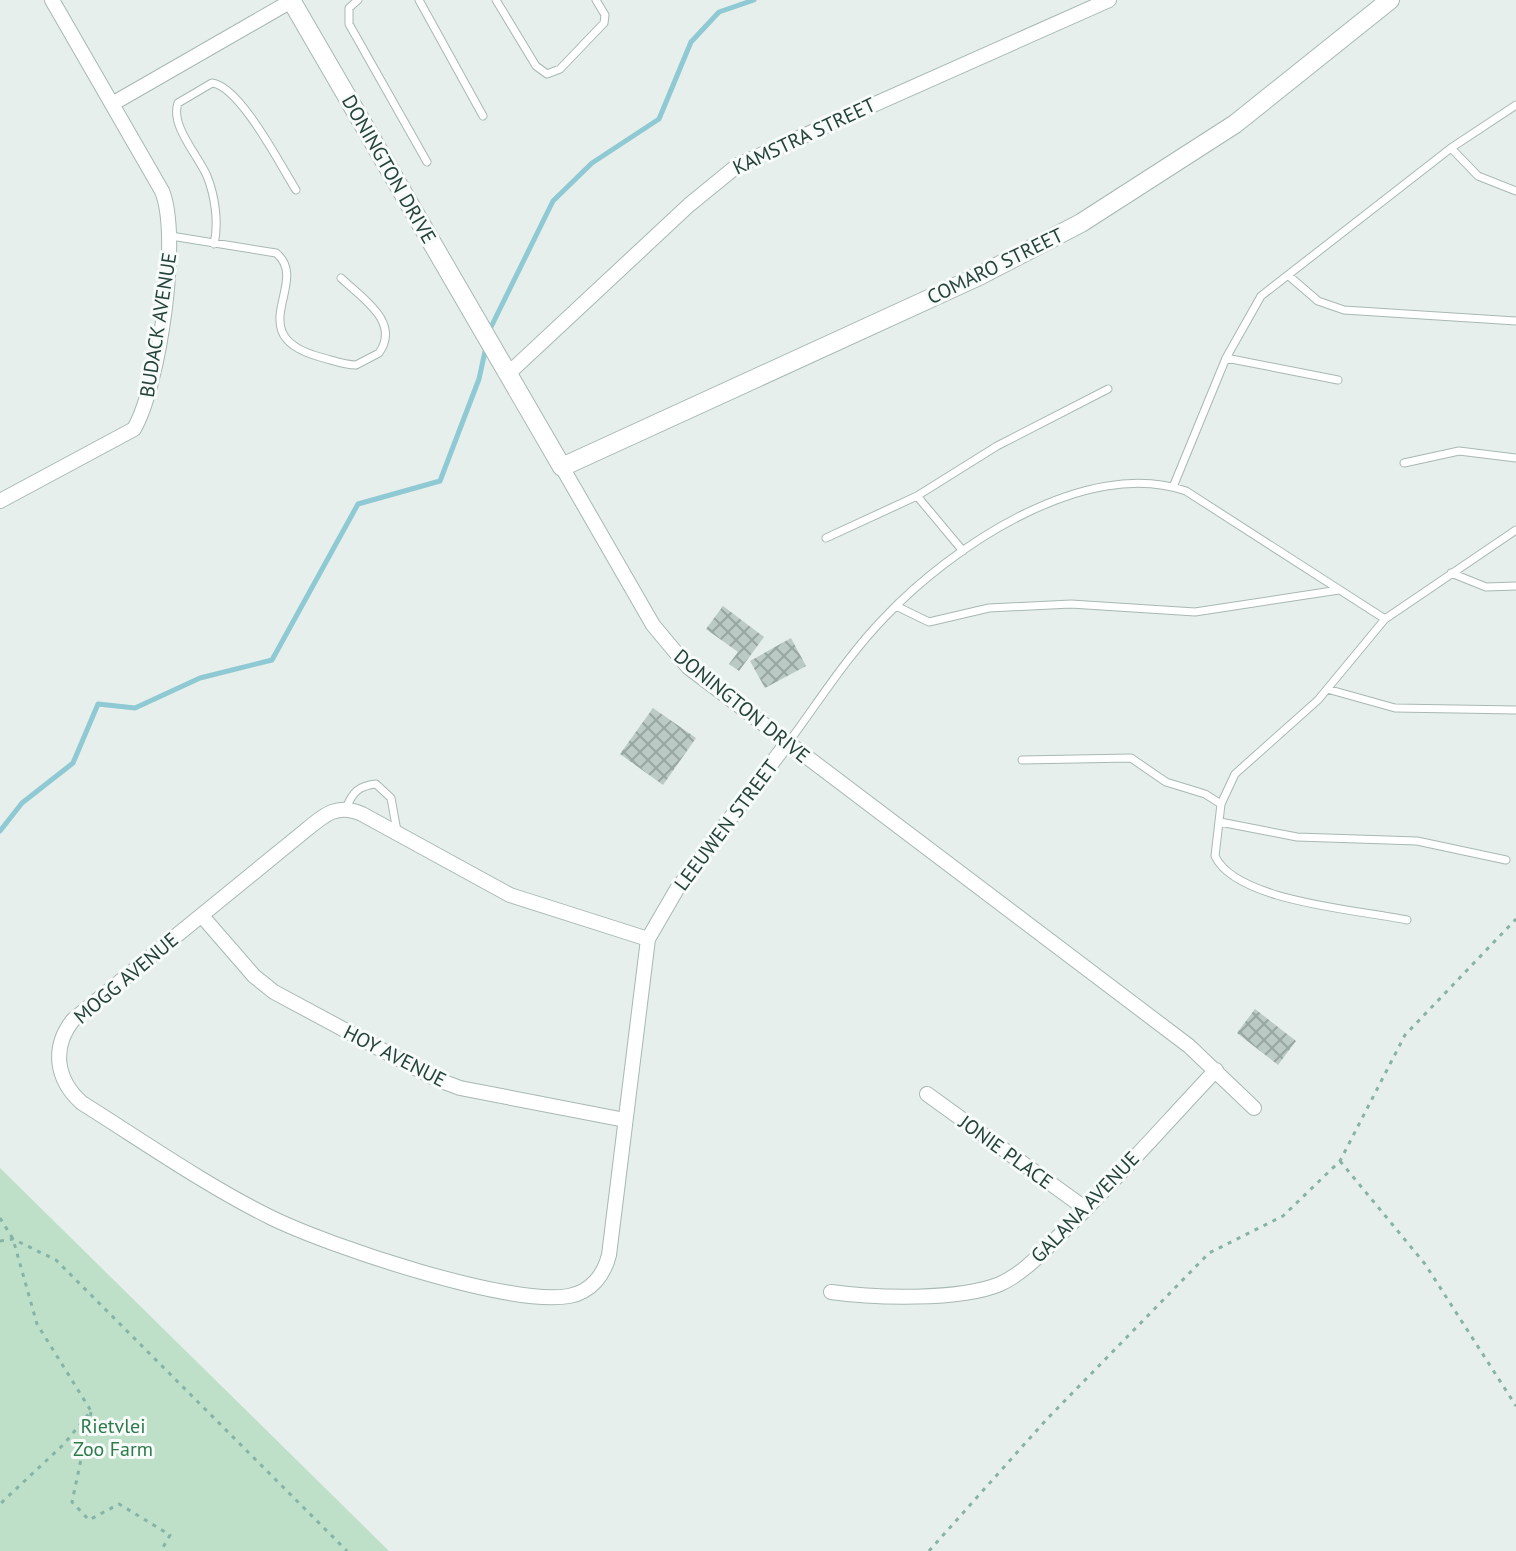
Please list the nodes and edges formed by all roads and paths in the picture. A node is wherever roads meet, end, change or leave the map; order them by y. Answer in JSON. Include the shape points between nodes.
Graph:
{"nodes":[{"id":1,"x":52,"y":0,"type":"edge"},
{"id":2,"x":292,"y":0,"type":"edge"},
{"id":3,"x":358,"y":0,"type":"edge"},
{"id":4,"x":419,"y":0,"type":"edge"},
{"id":5,"x":496,"y":0,"type":"edge"},
{"id":6,"x":596,"y":0,"type":"edge"},
{"id":7,"x":1109,"y":0,"type":"edge"},
{"id":8,"x":1390,"y":0,"type":"edge"},
{"id":9,"x":112,"y":104,"type":"junction"},
{"id":10,"x":1516,"y":105,"type":"edge"},
{"id":11,"x":483,"y":116,"type":"dead end"},
{"id":12,"x":1451,"y":148,"type":"junction"},
{"id":13,"x":427,"y":162,"type":"dead end"},
{"id":14,"x":296,"y":190,"type":"dead end"},
{"id":15,"x":1516,"y":191,"type":"edge"},
{"id":16,"x":171,"y":236,"type":"junction"},
{"id":17,"x":214,"y":244,"type":"junction"},
{"id":18,"x":1289,"y":276,"type":"junction"},
{"id":19,"x":341,"y":278,"type":"dead end"},
{"id":20,"x":1516,"y":321,"type":"edge"},
{"id":21,"x":1226,"y":358,"type":"junction"},
{"id":22,"x":505,"y":368,"type":"junction"},
{"id":23,"x":1338,"y":380,"type":"dead end"},
{"id":24,"x":1108,"y":389,"type":"dead end"},
{"id":25,"x":1516,"y":458,"type":"edge"},
{"id":26,"x":1404,"y":463,"type":"dead end"},
{"id":27,"x":562,"y":467,"type":"junction"},
{"id":28,"x":1173,"y":487,"type":"junction"},
{"id":29,"x":917,"y":496,"type":"junction"},
{"id":30,"x":0,"y":501,"type":"edge"},
{"id":31,"x":1516,"y":530,"type":"edge"},
{"id":32,"x":826,"y":538,"type":"dead end"},
{"id":33,"x":963,"y":551,"type":"junction"},
{"id":34,"x":1451,"y":573,"type":"junction"},
{"id":35,"x":1516,"y":586,"type":"edge"},
{"id":36,"x":1339,"y":590,"type":"junction"},
{"id":37,"x":896,"y":606,"type":"junction"},
{"id":38,"x":1385,"y":619,"type":"junction"},
{"id":39,"x":1327,"y":689,"type":"junction"},
{"id":40,"x":1516,"y":710,"type":"edge"},
{"id":41,"x":787,"y":743,"type":"junction"},
{"id":42,"x":1022,"y":760,"type":"dead end"},
{"id":43,"x":1221,"y":804,"type":"junction"},
{"id":44,"x":346,"y":808,"type":"junction"},
{"id":45,"x":1220,"y":822,"type":"junction"},
{"id":46,"x":397,"y":834,"type":"junction"},
{"id":47,"x":1506,"y":860,"type":"dead end"},
{"id":48,"x":202,"y":916,"type":"junction"},
{"id":49,"x":1516,"y":919,"type":"edge"},
{"id":50,"x":1407,"y":920,"type":"dead end"},
{"id":51,"x":648,"y":939,"type":"junction"},
{"id":52,"x":1216,"y":1070,"type":"junction"},
{"id":53,"x":927,"y":1094,"type":"dead end"},
{"id":54,"x":1254,"y":1108,"type":"dead end"},
{"id":55,"x":625,"y":1120,"type":"junction"},
{"id":56,"x":1340,"y":1161,"type":"junction"},
{"id":57,"x":1086,"y":1209,"type":"junction"},
{"id":58,"x":0,"y":1218,"type":"edge"},
{"id":59,"x":13,"y":1239,"type":"junction"},
{"id":60,"x":0,"y":1241,"type":"edge"},
{"id":61,"x":609,"y":1255,"type":"joint"},
{"id":62,"x":831,"y":1292,"type":"dead end"},
{"id":63,"x":1516,"y":1405,"type":"edge"},
{"id":64,"x":91,"y":1411,"type":"junction"},
{"id":65,"x":0,"y":1504,"type":"edge"},
{"id":66,"x":161,"y":1551,"type":"edge"},
{"id":67,"x":347,"y":1551,"type":"edge"},
{"id":68,"x":929,"y":1551,"type":"edge"}],
"edges":[{"from":1,"to":9,"type":"street","name":"BUDACK AVENUE"},
{"from":2,"to":9,"type":"street"},
{"from":2,"to":22,"type":"street","name":"DONINGTON DRIVE"},
{"from":3,"to":13,"type":"lane","via":[[349,8],[349,24]]},
{"from":4,"to":11,"type":"lane"},
{"from":5,"to":6,"type":"lane","via":[[536,66],[547,74],[560,69],[603,24],[605,15]]},
{"from":7,"to":22,"type":"street","name":"KAMSTRA STREET","via":[[738,165]]},
{"from":8,"to":27,"type":"street","name":"COMARO STREET","via":[[1235,124],[1081,223],[979,276]]},
{"from":9,"to":16,"type":"street","name":"BUDACK AVENUE","via":[[162,191]]},
{"from":10,"to":12,"type":"lane"},
{"from":12,"to":15,"type":"lane","via":[[1478,176]]},
{"from":12,"to":18,"type":"lane"},
{"from":14,"to":17,"type":"lane","via":[[248,113],[223,87],[207,84],[188,95],[178,103],[176,114],[207,177],[216,223]]},
{"from":16,"to":17,"type":"lane"},
{"from":16,"to":30,"type":"street","name":"BUDACK AVENUE","via":[[153,371],[134,429]]},
{"from":17,"to":19,"type":"lane","via":[[282,258],[281,328],[288,344],[349,365],[364,363],[383,348],[385,324]]},
{"from":18,"to":20,"type":"lane","via":[[1318,301],[1344,310]]},
{"from":18,"to":21,"type":"lane","via":[[1261,296]]},
{"from":21,"to":23,"type":"lane"},
{"from":21,"to":28,"type":"lane"},
{"from":22,"to":27,"type":"street","name":"DONINGTON DRIVE"},
{"from":24,"to":29,"type":"lane","via":[[997,446]]},
{"from":25,"to":26,"type":"lane","via":[[1459,451]]},
{"from":27,"to":41,"type":"street","name":"DONINGTON DRIVE","via":[[669,647],[697,675]]},
{"from":28,"to":33,"type":"lane","name":"LEEUWEN STREET","via":[[1136,482],[1100,487],[1044,506]]},
{"from":28,"to":36,"type":"lane","name":"LEEUWEN STREET"},
{"from":29,"to":32,"type":"lane"},
{"from":29,"to":33,"type":"lane"},
{"from":31,"to":34,"type":"lane"},
{"from":33,"to":37,"type":"lane","name":"LEEUWEN STREET"},
{"from":34,"to":35,"type":"lane","via":[[1486,587]]},
{"from":34,"to":38,"type":"lane"},
{"from":36,"to":37,"type":"lane","via":[[1185,612],[1071,604],[989,608],[929,622]]},
{"from":36,"to":38,"type":"lane","name":"LEEUWEN STREET"},
{"from":37,"to":41,"type":"lane","name":"LEEUWEN STREET"},
{"from":38,"to":39,"type":"lane"},
{"from":39,"to":40,"type":"lane","via":[[1395,708]]},
{"from":39,"to":43,"type":"lane","via":[[1235,774]]},
{"from":41,"to":51,"type":"street","name":"LEEUWEN STREET","via":[[677,889]]},
{"from":41,"to":52,"type":"street","name":"DONINGTON DRIVE"},
{"from":42,"to":43,"type":"lane","via":[[1131,758],[1166,782]]},
{"from":43,"to":45,"type":"lane"},
{"from":44,"to":46,"type":"street"},
{"from":44,"to":46,"type":"lane","via":[[352,793],[376,784],[391,798]]},
{"from":44,"to":48,"type":"street","name":"MOGG AVENUE","via":[[326,814]]},
{"from":45,"to":47,"type":"lane","via":[[1297,837],[1417,841]]},
{"from":45,"to":50,"type":"lane","via":[[1217,861],[1266,893]]},
{"from":46,"to":51,"type":"street","via":[[510,895]]},
{"from":48,"to":55,"type":"street","name":"HOY AVENUE","via":[[274,992],[424,1074],[460,1088]]},
{"from":48,"to":61,"type":"street","name":"MOGG AVENUE","via":[[67,1028],[60,1073],[82,1103],[275,1219],[432,1275],[566,1296],[590,1287],[604,1272]]},
{"from":49,"to":56,"type":"path","via":[[1405,1035]]},
{"from":51,"to":55,"type":"street","name":"LEEUWEN STREET"},
{"from":52,"to":54,"type":"street","name":"DONINGTON DRIVE"},
{"from":52,"to":57,"type":"street","name":"GALANA AVENUE"},
{"from":53,"to":57,"type":"street","name":"JONIE PLACE"},
{"from":55,"to":61,"type":"street","name":"LEEUWEN STREET"},
{"from":56,"to":63,"type":"path","via":[[1425,1264]]},
{"from":56,"to":68,"type":"path","via":[[1283,1216],[1209,1253],[1046,1420]]},
{"from":57,"to":62,"type":"street","name":"GALANA AVENUE","via":[[1034,1261],[999,1284],[873,1298]]},
{"from":58,"to":59,"type":"path"},
{"from":59,"to":60,"type":"path"},
{"from":59,"to":64,"type":"path","via":[[37,1324]]},
{"from":59,"to":67,"type":"path","via":[[56,1260]]},
{"from":64,"to":65,"type":"path"},
{"from":64,"to":66,"type":"path","via":[[72,1502],[89,1520],[119,1504],[170,1535]]}]}
